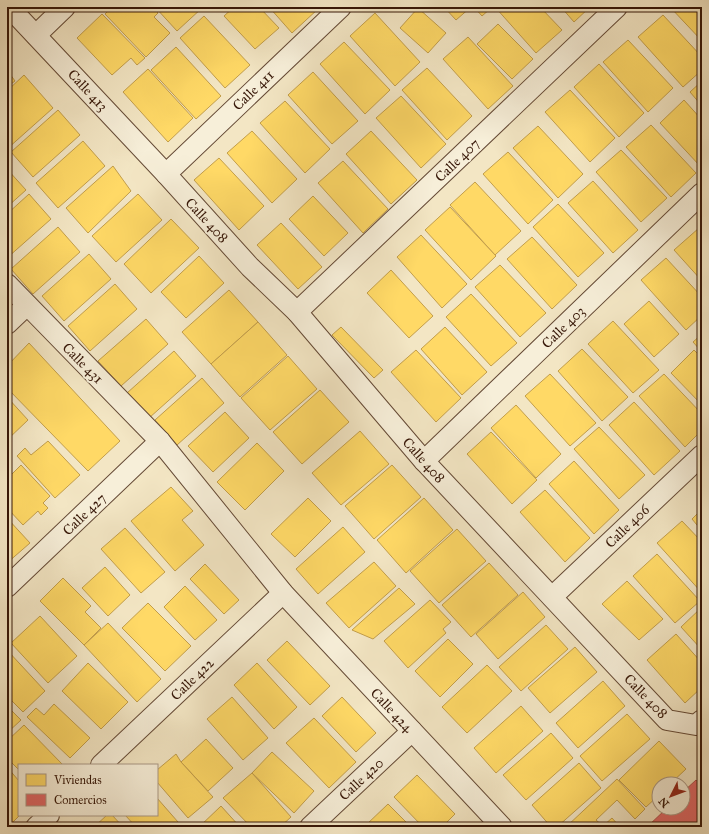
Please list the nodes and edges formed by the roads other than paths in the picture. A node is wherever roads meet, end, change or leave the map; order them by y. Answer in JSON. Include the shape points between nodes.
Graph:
{"nodes":[{"id":1,"x":9,"y":7,"type":"edge"},
{"id":2,"x":65,"y":7,"type":"edge"},
{"id":3,"x":340,"y":7,"type":"edge"},
{"id":4,"x":617,"y":7,"type":"edge"},
{"id":5,"x":36,"y":35,"type":"junction"},
{"id":6,"x":166,"y":174,"type":"junction"},
{"id":7,"x":702,"y":193,"type":"edge"},
{"id":8,"x":7,"y":284,"type":"edge"},
{"id":9,"x":27,"y":305,"type":"junction"},
{"id":10,"x":298,"y":312,"type":"junction"},
{"id":11,"x":7,"y":324,"type":"edge"},
{"id":12,"x":160,"y":441,"type":"junction"},
{"id":13,"x":702,"y":455,"type":"edge"},
{"id":14,"x":424,"y":461,"type":"junction"},
{"id":15,"x":7,"y":587,"type":"edge"},
{"id":16,"x":283,"y":593,"type":"junction"},
{"id":17,"x":552,"y":597,"type":"junction"},
{"id":18,"x":699,"y":723,"type":"edge"},
{"id":19,"x":412,"y":731,"type":"junction"},
{"id":20,"x":102,"y":764,"type":"edge"},
{"id":21,"x":48,"y":816,"type":"edge"},
{"id":22,"x":36,"y":827,"type":"edge"},
{"id":23,"x":310,"y":827,"type":"edge"},
{"id":24,"x":502,"y":827,"type":"edge"}],
"edges":[{"from":1,"to":5,"type":"street","name":"Calle 413"},
{"from":2,"to":5,"type":"street"},
{"from":3,"to":6,"type":"street","name":"Calle 411"},
{"from":4,"to":10,"type":"street","name":"Calle 407"},
{"from":5,"to":6,"type":"street","name":"Calle 413"},
{"from":6,"to":10,"type":"street","name":"Calle 408","via":[[250,267]]},
{"from":7,"to":14,"type":"street","name":"Calle 403"},
{"from":8,"to":9,"type":"street","name":"Calle 431"},
{"from":9,"to":11,"type":"street"},
{"from":9,"to":12,"type":"street","name":"Calle 431"},
{"from":10,"to":14,"type":"street","name":"Calle 408"},
{"from":12,"to":15,"type":"street","name":"Calle 427"},
{"from":12,"to":16,"type":"street","name":"Calle 431"},
{"from":13,"to":17,"type":"street","name":"Calle 406"},
{"from":14,"to":17,"type":"street","name":"Calle 408"},
{"from":16,"to":19,"type":"street","name":"Calle 424"},
{"from":16,"to":20,"type":"street","name":"Calle 422"},
{"from":17,"to":18,"type":"street","name":"Calle 408","via":[[667,720]]},
{"from":19,"to":23,"type":"street","name":"Calle 420"},
{"from":19,"to":24,"type":"street","name":"Calle 424"},
{"from":21,"to":22,"type":"street"}]}
